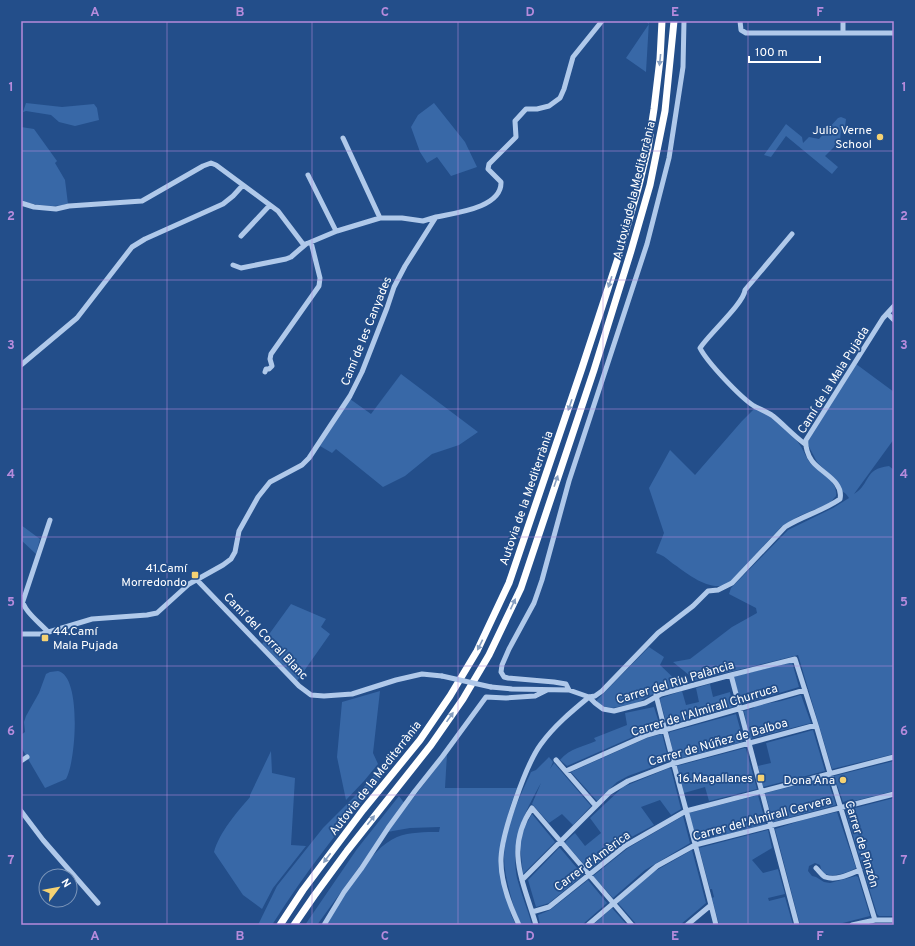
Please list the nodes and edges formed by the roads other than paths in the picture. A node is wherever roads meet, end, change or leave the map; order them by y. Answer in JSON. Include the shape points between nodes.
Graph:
{"nodes":[{"id":1,"x":602,"y":21,"type":"edge"},
{"id":2,"x":662,"y":21,"type":"edge"},
{"id":3,"x":674,"y":21,"type":"edge"},
{"id":4,"x":684,"y":21,"type":"edge"},
{"id":5,"x":740,"y":21,"type":"edge"},
{"id":6,"x":843,"y":21,"type":"edge"},
{"id":7,"x":843,"y":32,"type":"junction"},
{"id":8,"x":894,"y":32,"type":"edge"},
{"id":9,"x":343,"y":138,"type":"dead end"},
{"id":10,"x":308,"y":176,"type":"dead end"},
{"id":11,"x":243,"y":185,"type":"junction"},
{"id":12,"x":21,"y":203,"type":"edge"},
{"id":13,"x":270,"y":205,"type":"junction"},
{"id":14,"x":436,"y":217,"type":"junction"},
{"id":15,"x":380,"y":218,"type":"junction"},
{"id":16,"x":336,"y":231,"type":"junction"},
{"id":17,"x":792,"y":234,"type":"dead end"},
{"id":18,"x":242,"y":236,"type":"dead end"},
{"id":19,"x":309,"y":243,"type":"junction"},
{"id":20,"x":233,"y":265,"type":"dead end"},
{"id":21,"x":894,"y":306,"type":"edge"},
{"id":22,"x":888,"y":314,"type":"junction"},
{"id":23,"x":894,"y":320,"type":"edge"},
{"id":24,"x":21,"y":365,"type":"edge"},
{"id":25,"x":265,"y":372,"type":"dead end"},
{"id":26,"x":805,"y":444,"type":"junction"},
{"id":27,"x":50,"y":520,"type":"dead end"},
{"id":28,"x":197,"y":580,"type":"junction"},
{"id":29,"x":21,"y":597,"type":"edge"},
{"id":30,"x":22,"y":604,"type":"junction"},
{"id":31,"x":48,"y":632,"type":"junction"},
{"id":32,"x":21,"y":634,"type":"edge"},
{"id":33,"x":795,"y":659,"type":"joint"},
{"id":34,"x":731,"y":675,"type":"junction"},
{"id":35,"x":548,"y":690,"type":"junction"},
{"id":36,"x":569,"y":690,"type":"junction"},
{"id":37,"x":805,"y":690,"type":"junction"},
{"id":38,"x":656,"y":695,"type":"junction"},
{"id":39,"x":589,"y":697,"type":"junction"},
{"id":40,"x":739,"y":708,"type":"junction"},
{"id":41,"x":816,"y":725,"type":"junction"},
{"id":42,"x":665,"y":730,"type":"junction"},
{"id":43,"x":749,"y":743,"type":"junction"},
{"id":44,"x":27,"y":757,"type":"dead end"},
{"id":45,"x":894,"y":757,"type":"edge"},
{"id":46,"x":556,"y":760,"type":"dead end"},
{"id":47,"x":21,"y":761,"type":"edge"},
{"id":48,"x":672,"y":764,"type":"junction"},
{"id":49,"x":566,"y":771,"type":"junction"},
{"id":50,"x":830,"y":773,"type":"junction"},
{"id":51,"x":761,"y":791,"type":"junction"},
{"id":52,"x":894,"y":794,"type":"edge"},
{"id":53,"x":596,"y":806,"type":"junction"},
{"id":54,"x":841,"y":808,"type":"junction"},
{"id":55,"x":21,"y":811,"type":"edge"},
{"id":56,"x":686,"y":811,"type":"junction"},
{"id":57,"x":771,"y":825,"type":"junction"},
{"id":58,"x":560,"y":842,"type":"junction"},
{"id":59,"x":695,"y":845,"type":"junction"},
{"id":60,"x":816,"y":868,"type":"dead end"},
{"id":61,"x":860,"y":870,"type":"junction"},
{"id":62,"x":588,"y":875,"type":"junction"},
{"id":63,"x":522,"y":880,"type":"junction"},
{"id":64,"x":98,"y":903,"type":"dead end"},
{"id":65,"x":613,"y":903,"type":"junction"},
{"id":66,"x":711,"y":905,"type":"junction"},
{"id":67,"x":532,"y":912,"type":"junction"},
{"id":68,"x":875,"y":920,"type":"junction"},
{"id":69,"x":894,"y":920,"type":"edge"},
{"id":70,"x":280,"y":925,"type":"edge"},
{"id":71,"x":294,"y":925,"type":"edge"},
{"id":72,"x":324,"y":925,"type":"edge"},
{"id":73,"x":519,"y":925,"type":"edge"},
{"id":74,"x":536,"y":925,"type":"edge"},
{"id":75,"x":588,"y":925,"type":"edge"},
{"id":76,"x":632,"y":925,"type":"edge"},
{"id":77,"x":687,"y":925,"type":"edge"},
{"id":78,"x":716,"y":925,"type":"edge"},
{"id":79,"x":797,"y":925,"type":"edge"},
{"id":80,"x":852,"y":925,"type":"edge"}],
"edges":[{"from":1,"to":14,"type":"street","via":[[573,57],[560,98],[549,106],[526,109],[515,121],[516,137],[489,164],[488,169],[501,182],[496,197],[480,206]]},
{"from":2,"to":70,"type":"highway","name":"Autovia de la Mediterrània","one_way":true,"via":[[654,109],[639,185],[619,255],[509,583],[477,651],[450,696],[420,740],[303,890]]},
{"from":71,"to":3,"type":"highway","name":"Autovia de la Mediterrània","one_way":true,"via":[[463,700],[489,655],[521,588],[594,370],[650,185],[666,111]]},
{"from":4,"to":36,"type":"street","via":[[683,67],[670,152],[647,244],[569,481],[542,580],[534,603],[502,665],[501,672],[504,677],[566,684]]},
{"from":5,"to":7,"type":"street","via":[[741,30],[746,33]]},
{"from":6,"to":7,"type":"street"},
{"from":7,"to":8,"type":"street"},
{"from":9,"to":15,"type":"street"},
{"from":10,"to":16,"type":"street"},
{"from":11,"to":12,"type":"street","via":[[211,163],[142,201],[56,209]]},
{"from":11,"to":13,"type":"street"},
{"from":11,"to":24,"type":"street","via":[[222,204],[132,247],[77,318]]},
{"from":13,"to":18,"type":"street"},
{"from":13,"to":19,"type":"street","via":[[282,215],[303,244]]},
{"from":14,"to":15,"type":"street","via":[[423,221]]},
{"from":14,"to":28,"type":"street","name":"Camí de les Canyades","via":[[394,286],[362,372],[335,419],[309,458],[302,465],[270,482],[258,497],[239,531],[231,559]]},
{"from":15,"to":16,"type":"street"},
{"from":16,"to":19,"type":"street"},
{"from":17,"to":26,"type":"street","via":[[700,348],[731,386],[754,406],[773,416]]},
{"from":19,"to":20,"type":"street","via":[[286,259],[240,268]]},
{"from":19,"to":25,"type":"street","via":[[320,278],[319,286],[271,354],[272,366]]},
{"from":21,"to":22,"type":"street","name":"Camí de la Mala Pujada"},
{"from":22,"to":23,"type":"street"},
{"from":22,"to":26,"type":"street","name":"Camí de la Mala Pujada","via":[[883,318]]},
{"from":26,"to":39,"type":"street","name":"Camí de la Mala Pujada","via":[[812,461],[837,485],[840,499],[785,527],[732,583],[718,590],[708,591],[658,633],[602,691]]},
{"from":27,"to":30,"type":"street"},
{"from":28,"to":31,"type":"street","name":"Camí de les Canyades","via":[[189,584],[157,613],[92,619]]},
{"from":28,"to":35,"type":"street","name":"Camí del Corral Blanc","bridge":true,"via":[[310,695],[352,694],[422,674],[491,687]]},
{"from":29,"to":30,"type":"street"},
{"from":30,"to":31,"type":"street"},
{"from":31,"to":32,"type":"street","name":"Camí de les Canyades"},
{"from":33,"to":34,"type":"street","name":"Carrer del Riu Palància"},
{"from":33,"to":37,"type":"street","name":"Carrer de Pinzón"},
{"from":34,"to":38,"type":"street","name":"Carrer del Riu Palància"},
{"from":34,"to":40,"type":"street"},
{"from":35,"to":36,"type":"street","name":"Camí del Corral Blanc"},
{"from":35,"to":72,"type":"street","via":[[535,696],[486,697],[388,828]]},
{"from":36,"to":39,"type":"street","name":"Carrer del Riu Palància"},
{"from":37,"to":40,"type":"street","name":"Carrer de l'Almirall Churruca"},
{"from":37,"to":41,"type":"street","name":"Carrer de Pinzón"},
{"from":38,"to":39,"type":"street","name":"Carrer del Riu Palància","via":[[645,703],[614,711],[603,708]]},
{"from":38,"to":42,"type":"street"},
{"from":39,"to":73,"type":"street","via":[[560,723],[538,748],[520,788],[506,830],[501,858],[503,875],[513,913]]},
{"from":40,"to":42,"type":"street","name":"Carrer de l'Almirall Churruca"},
{"from":40,"to":43,"type":"street"},
{"from":41,"to":43,"type":"street","name":"Carrer de Núñez de Balboa"},
{"from":41,"to":50,"type":"street","name":"Carrer de Pinzón"},
{"from":42,"to":48,"type":"street"},
{"from":42,"to":49,"type":"street","name":"Carrer de l'Almirall Churruca","via":[[642,737]]},
{"from":43,"to":48,"type":"street","name":"Carrer de Núñez de Balboa"},
{"from":43,"to":51,"type":"street"},
{"from":44,"to":47,"type":"street"},
{"from":45,"to":50,"type":"street","name":"Carrer d'Amèrica"},
{"from":46,"to":49,"type":"street"},
{"from":48,"to":53,"type":"street","name":"Carrer de Núñez de Balboa","via":[[619,786]]},
{"from":48,"to":56,"type":"street"},
{"from":49,"to":53,"type":"street"},
{"from":50,"to":51,"type":"street","name":"Carrer d'Amèrica"},
{"from":50,"to":54,"type":"street","name":"Carrer de Pinzón"},
{"from":51,"to":56,"type":"street","name":"Carrer d'Amèrica"},
{"from":51,"to":57,"type":"street"},
{"from":52,"to":54,"type":"street","name":"Carrer del'Almirall Cervera"},
{"from":53,"to":58,"type":"street","name":"Carrer de Núñez de Balboa"},
{"from":54,"to":57,"type":"street","name":"Carrer del'Almirall Cervera"},
{"from":54,"to":61,"type":"street","name":"Carrer de Pinzón"},
{"from":55,"to":64,"type":"street"},
{"from":56,"to":59,"type":"street"},
{"from":56,"to":62,"type":"street","name":"Carrer d'Amèrica","via":[[625,846]]},
{"from":57,"to":59,"type":"street","name":"Carrer del'Almirall Cervera"},
{"from":57,"to":79,"type":"street"},
{"from":58,"to":62,"type":"street"},
{"from":58,"to":63,"type":"street","name":"Carrer de Núñez de Balboa"},
{"from":58,"to":63,"type":"street","via":[[532,808],[525,819],[518,845]]},
{"from":59,"to":65,"type":"street","name":"Carrer del'Almirall Cervera","via":[[657,866]]},
{"from":59,"to":66,"type":"street"},
{"from":60,"to":61,"type":"street","via":[[824,876],[832,878]]},
{"from":61,"to":68,"type":"street","name":"Carrer de Pinzón"},
{"from":62,"to":65,"type":"street"},
{"from":62,"to":67,"type":"street","name":"Carrer d'Amèrica","via":[[549,907]]},
{"from":63,"to":67,"type":"street"},
{"from":65,"to":75,"type":"street","name":"Carrer del'Almirall Cervera"},
{"from":65,"to":76,"type":"street"},
{"from":66,"to":77,"type":"street"},
{"from":66,"to":78,"type":"street"},
{"from":67,"to":74,"type":"street"},
{"from":68,"to":69,"type":"street"},
{"from":68,"to":80,"type":"street"}]}
